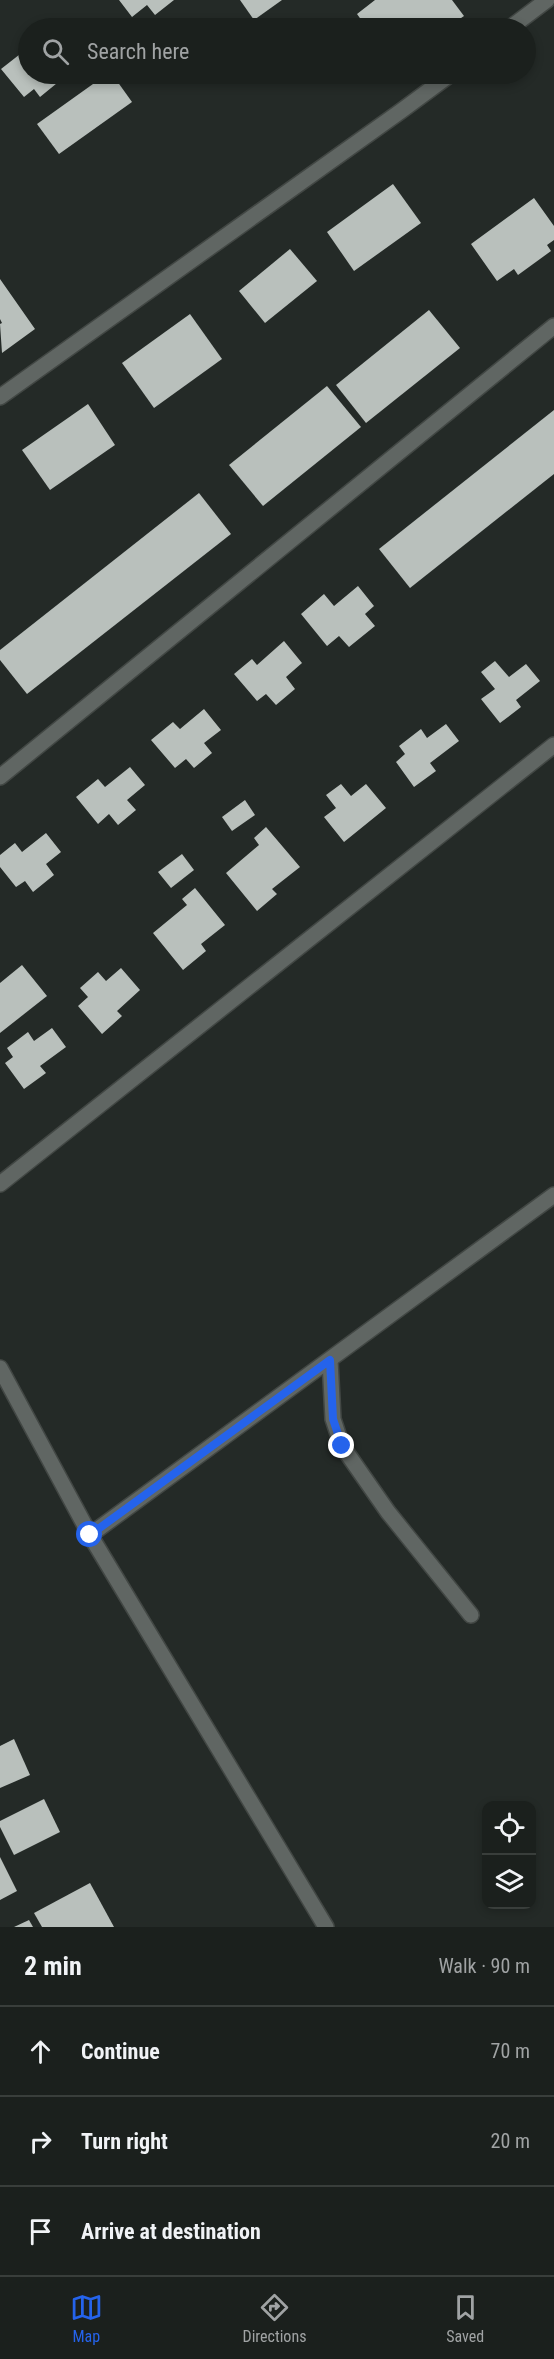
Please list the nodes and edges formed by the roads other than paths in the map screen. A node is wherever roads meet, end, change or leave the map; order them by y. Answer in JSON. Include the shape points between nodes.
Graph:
{"nodes":[{"id":1,"x":547,"y":0,"type":"edge"},
{"id":2,"x":523,"y":18,"type":"edge"},
{"id":3,"x":438,"y":84,"type":"edge"},
{"id":4,"x":554,"y":326,"type":"edge"},
{"id":5,"x":0,"y":397,"type":"edge"},
{"id":6,"x":554,"y":745,"type":"edge"},
{"id":7,"x":0,"y":777,"type":"edge"},
{"id":8,"x":0,"y":1184,"type":"edge"},
{"id":9,"x":554,"y":1195,"type":"edge"},
{"id":10,"x":330,"y":1360,"type":"junction"},
{"id":11,"x":0,"y":1368,"type":"edge"},
{"id":12,"x":90,"y":1535,"type":"junction"},
{"id":13,"x":471,"y":1615,"type":"dead end"},
{"id":14,"x":326,"y":1927,"type":"edge"}],
"edges":[{"from":1,"to":2,"type":"street"},
{"from":3,"to":5,"type":"street"},
{"from":4,"to":7,"type":"street"},
{"from":6,"to":8,"type":"street"},
{"from":9,"to":10,"type":"street"},
{"from":10,"to":12,"type":"street"},
{"from":10,"to":13,"type":"street","via":[[333,1419],[342,1446],[388,1512]]},
{"from":11,"to":12,"type":"street"},
{"from":12,"to":14,"type":"street"}]}
